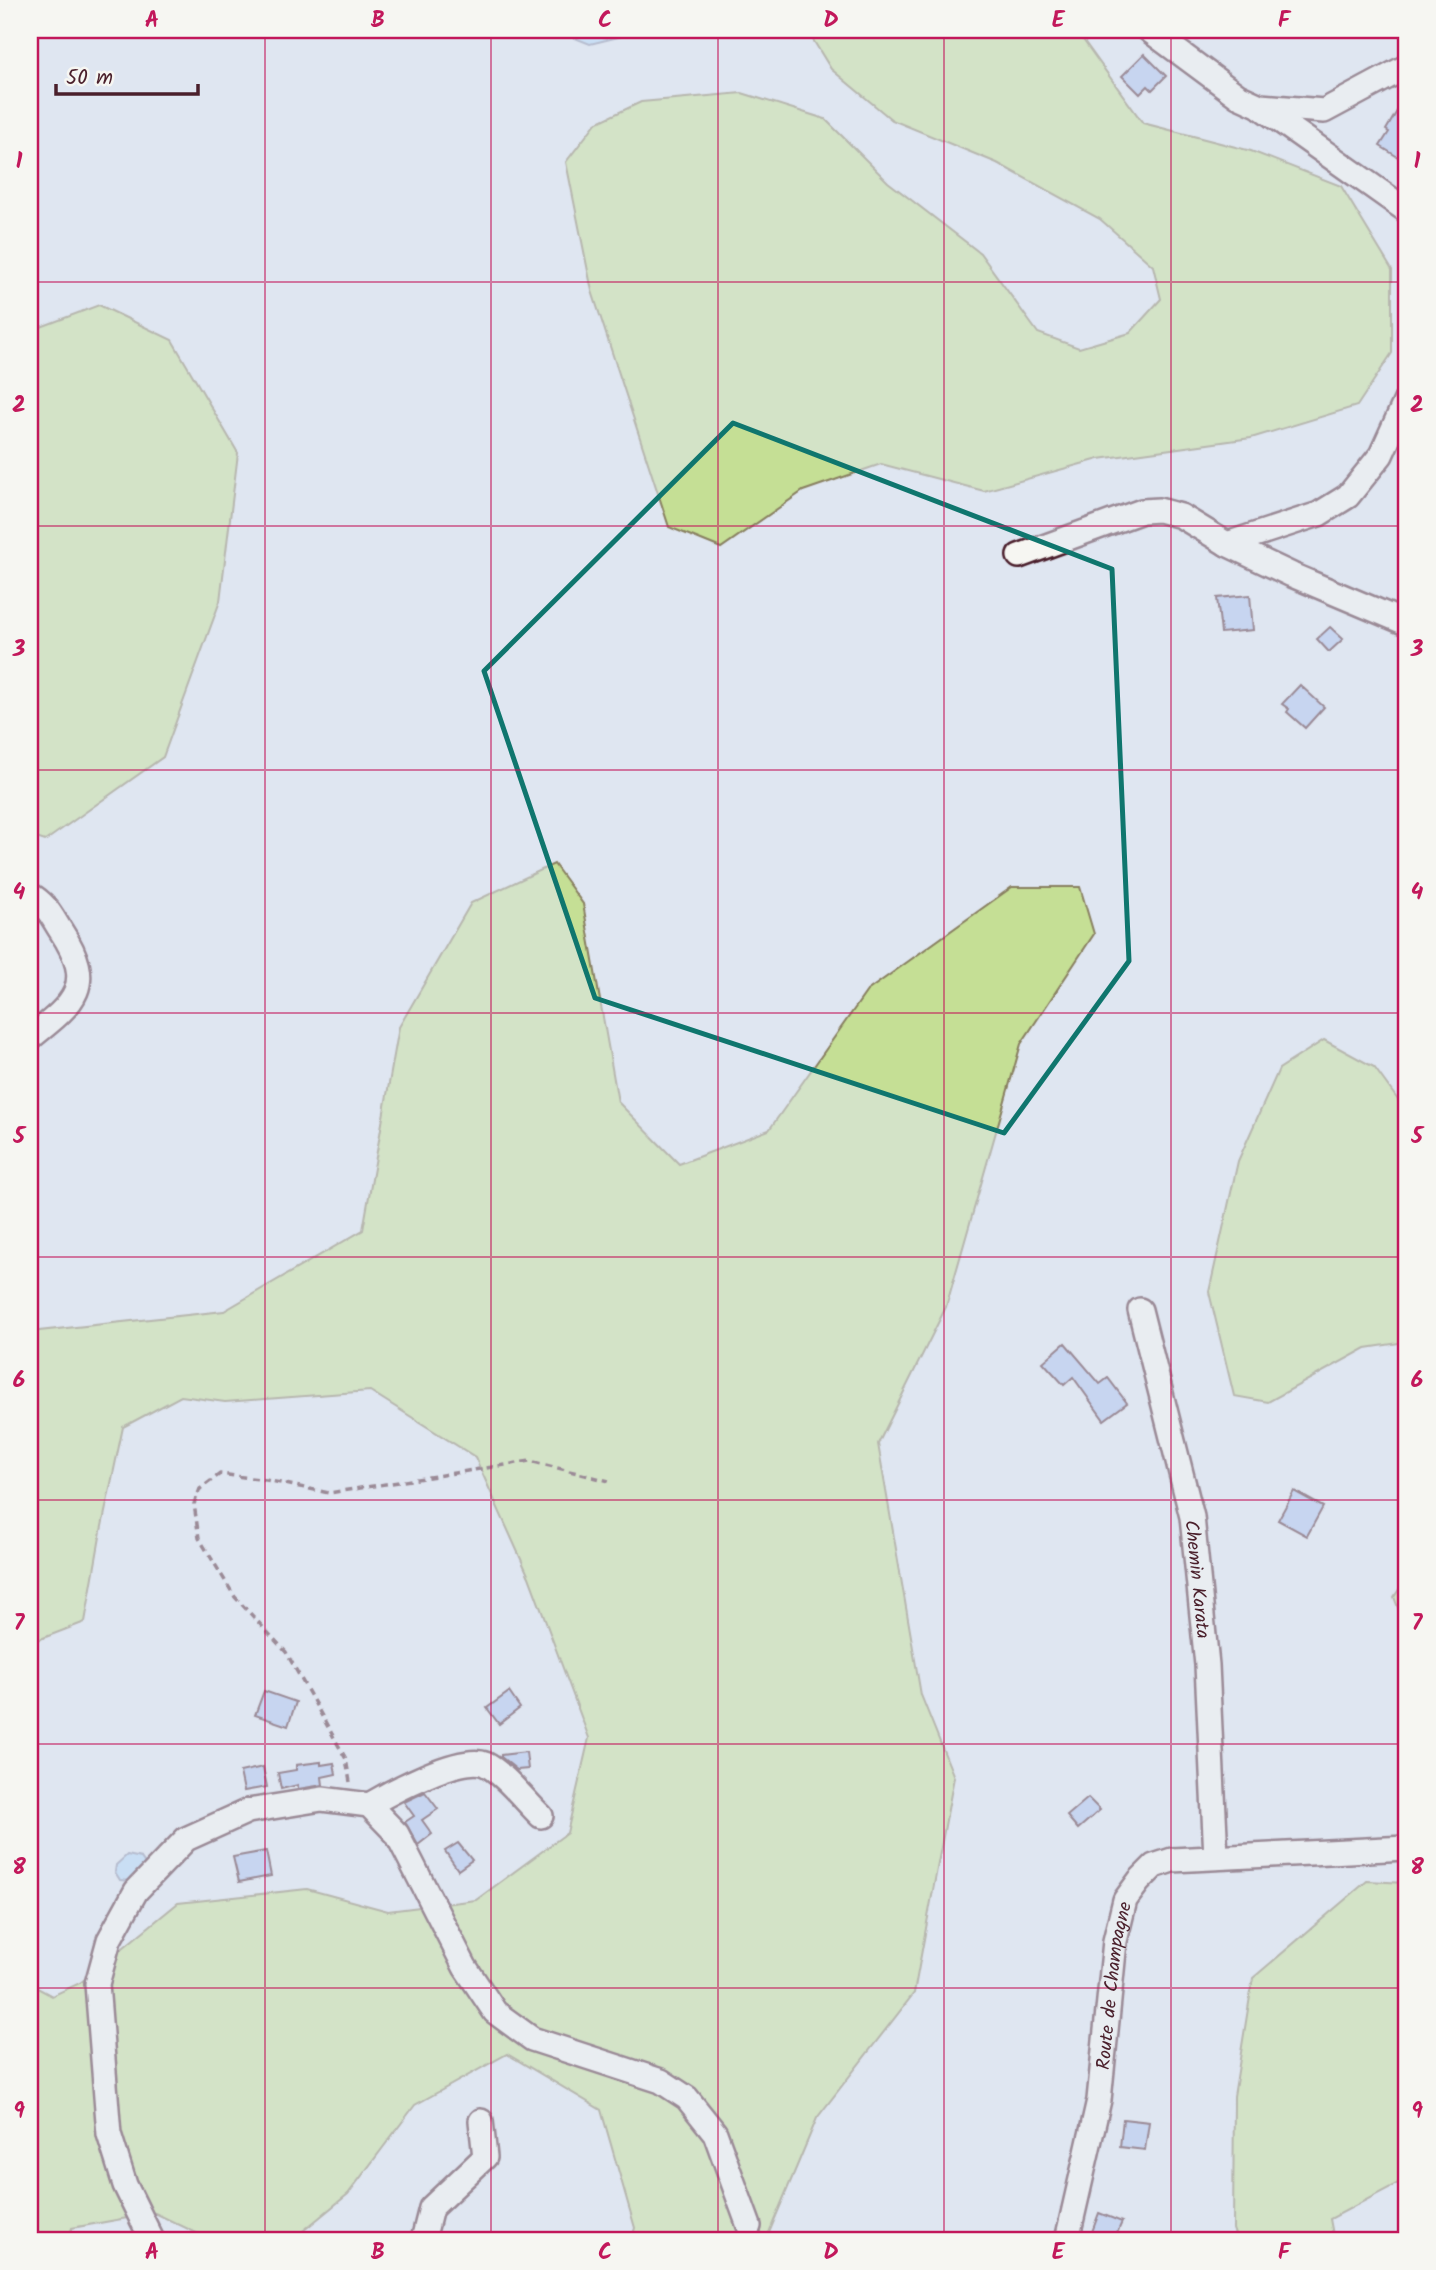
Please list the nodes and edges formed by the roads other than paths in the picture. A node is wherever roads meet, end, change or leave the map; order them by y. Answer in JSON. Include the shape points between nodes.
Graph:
{"nodes":[{"id":1,"x":1149,"y":30,"type":"edge"},
{"id":2,"x":1406,"y":67,"type":"edge"},
{"id":3,"x":1260,"y":106,"type":"junction"},
{"id":4,"x":1406,"y":210,"type":"edge"},
{"id":5,"x":1406,"y":400,"type":"edge"},
{"id":6,"x":1227,"y":544,"type":"junction"},
{"id":7,"x":1019,"y":556,"type":"dead end"},
{"id":8,"x":1406,"y":624,"type":"edge"},
{"id":9,"x":30,"y":895,"type":"edge"},
{"id":10,"x":30,"y":1038,"type":"edge"},
{"id":11,"x":1140,"y":1310,"type":"dead end"},
{"id":12,"x":361,"y":1803,"type":"junction"},
{"id":13,"x":541,"y":1816,"type":"dead end"},
{"id":14,"x":1406,"y":1848,"type":"edge"},
{"id":15,"x":1216,"y":1857,"type":"junction"},
{"id":16,"x":481,"y":2121,"type":"dead end"},
{"id":17,"x":749,"y":2226,"type":"dead end"},
{"id":18,"x":152,"y":2240,"type":"edge"},
{"id":19,"x":423,"y":2240,"type":"edge"},
{"id":20,"x":1067,"y":2240,"type":"edge"}],
"edges":[{"from":1,"to":3,"type":"street","via":[[1238,96]]},
{"from":2,"to":3,"type":"street","via":[[1324,111]]},
{"from":3,"to":4,"type":"street"},
{"from":5,"to":6,"type":"street","via":[[1381,455],[1348,496],[1319,514]]},
{"from":6,"to":7,"type":"street","via":[[1181,516],[1159,510],[1142,511]]},
{"from":6,"to":8,"type":"street"},
{"from":9,"to":10,"type":"street","via":[[42,901],[65,937],[80,976],[71,1000]]},
{"from":11,"to":15,"type":"street","name":"Chemin Karata","via":[[1192,1517],[1208,1665]]},
{"from":12,"to":13,"type":"street","via":[[470,1761],[499,1774]]},
{"from":12,"to":17,"type":"street","via":[[397,1834],[465,1968],[495,2012],[532,2039],[661,2081],[687,2098],[715,2133]]},
{"from":12,"to":18,"type":"street","via":[[321,1799],[248,1811],[186,1839],[136,1891],[109,1940],[97,1984],[109,2134],[125,2185]]},
{"from":14,"to":15,"type":"street","name":"Route de Champagne"},
{"from":15,"to":20,"type":"street","name":"Route de Champagne","via":[[1154,1866],[1125,1900],[1115,1941],[1099,2100]]},
{"from":16,"to":19,"type":"street","via":[[485,2157],[431,2208]]}]}
